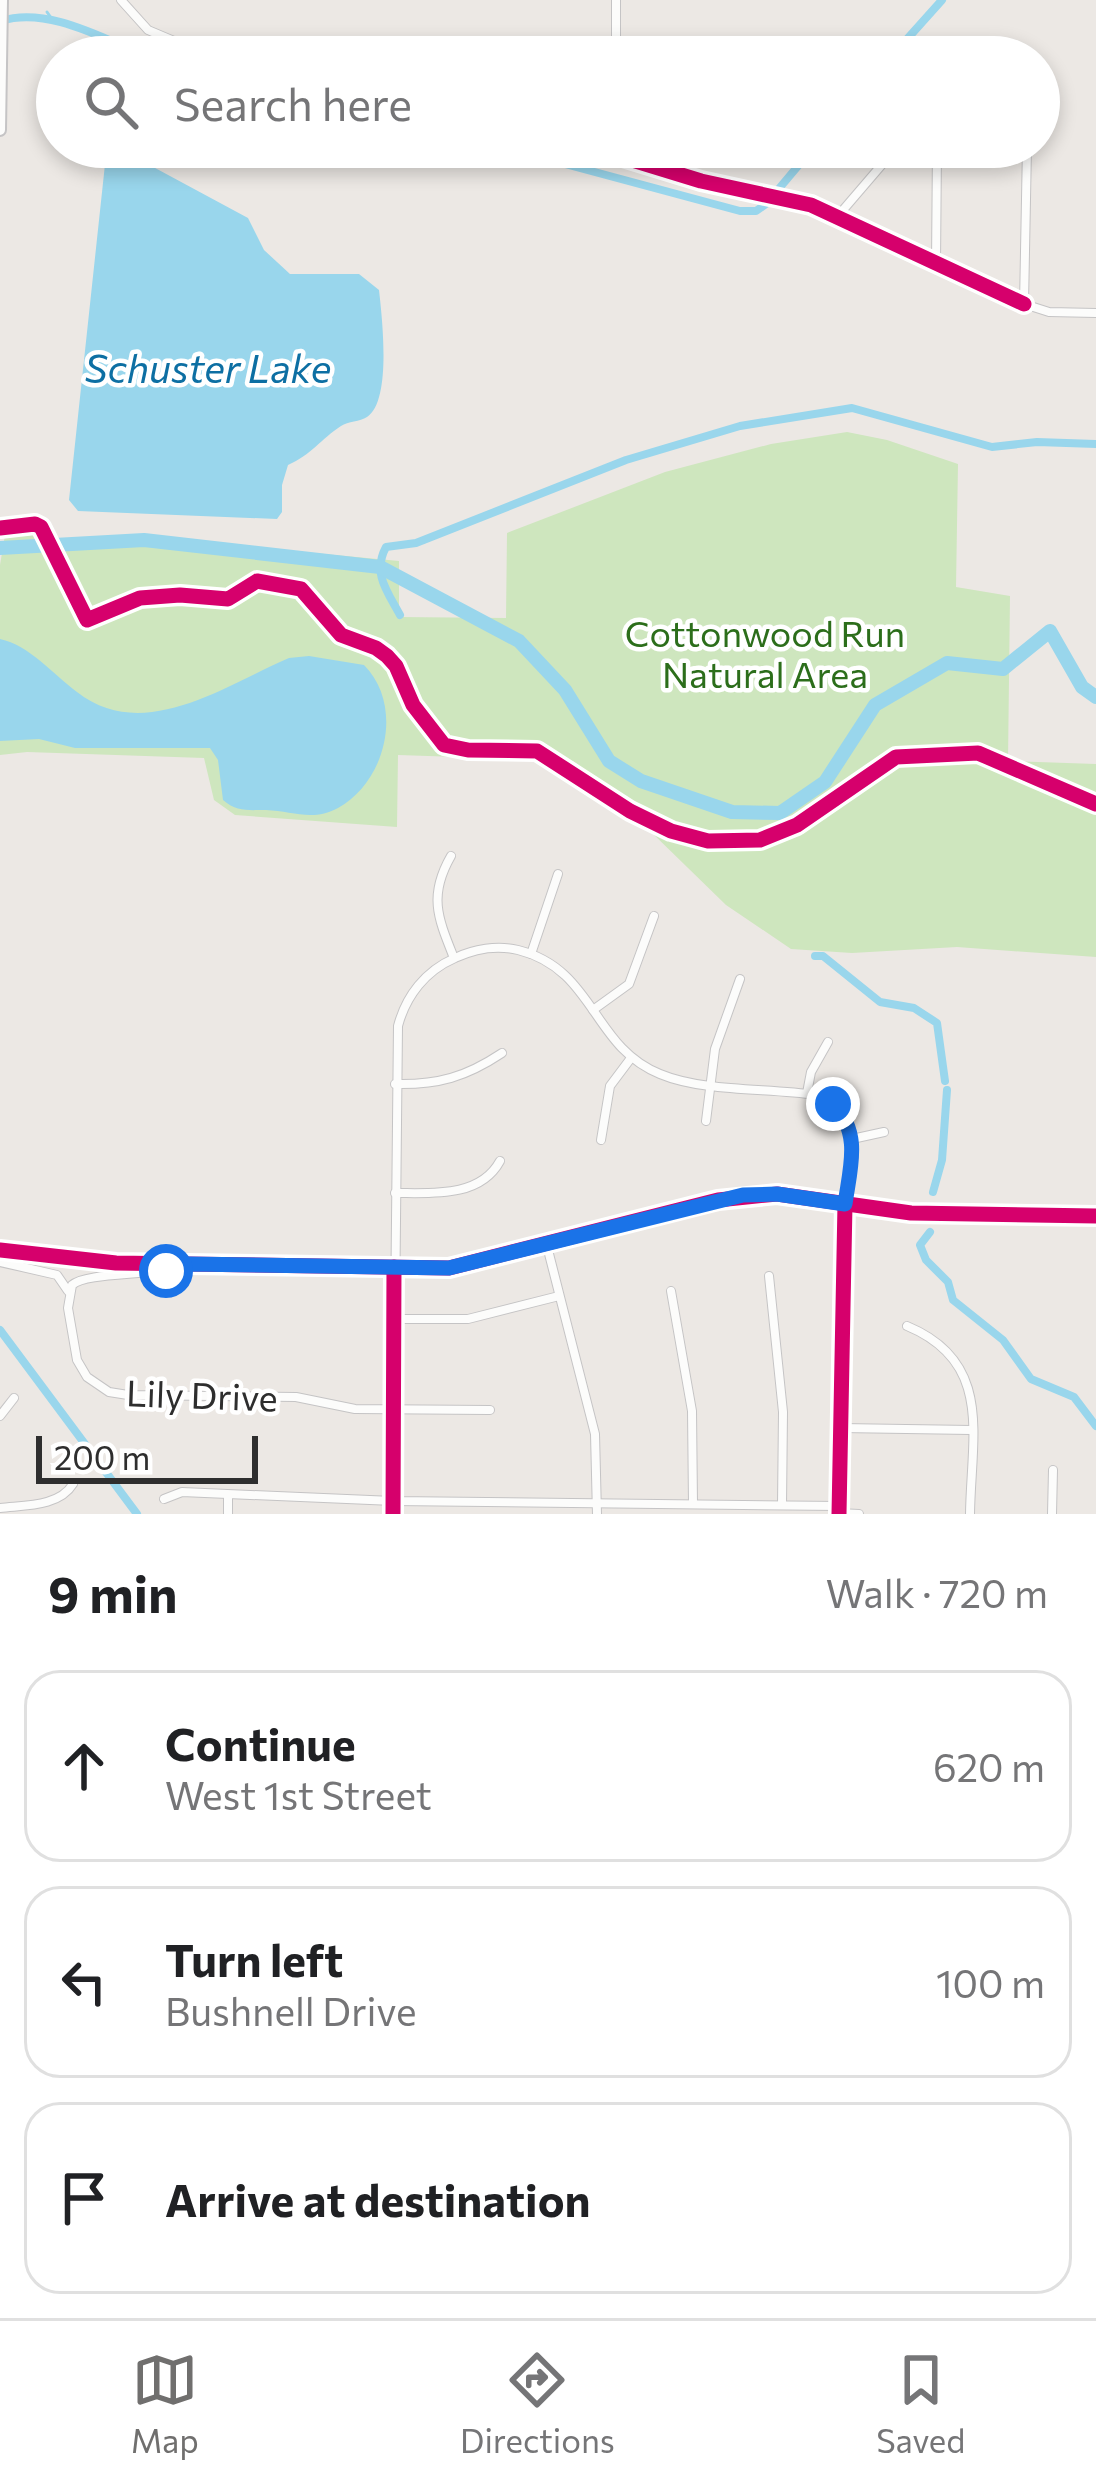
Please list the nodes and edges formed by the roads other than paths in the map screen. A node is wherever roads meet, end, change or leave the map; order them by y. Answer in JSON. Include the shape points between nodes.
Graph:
{"nodes":[{"id":1,"x":121,"y":0,"type":"edge"},
{"id":2,"x":616,"y":0,"type":"edge"},
{"id":3,"x":2,"y":4,"type":"edge"},
{"id":4,"x":2,"y":36,"type":"edge"},
{"id":5,"x":162,"y":36,"type":"edge"},
{"id":6,"x":616,"y":36,"type":"edge"},
{"id":7,"x":0,"y":130,"type":"edge"},
{"id":8,"x":664,"y":168,"type":"edge"},
{"id":9,"x":880,"y":168,"type":"edge"},
{"id":10,"x":937,"y":168,"type":"edge"},
{"id":11,"x":1027,"y":168,"type":"edge"},
{"id":12,"x":837,"y":218,"type":"junction"},
{"id":13,"x":936,"y":265,"type":"junction"},
{"id":14,"x":1024,"y":304,"type":"junction"},
{"id":15,"x":1096,"y":313,"type":"edge"},
{"id":16,"x":451,"y":856,"type":"dead end"},
{"id":17,"x":558,"y":874,"type":"dead end"},
{"id":18,"x":654,"y":916,"type":"dead end"},
{"id":19,"x":531,"y":954,"type":"junction"},
{"id":20,"x":454,"y":958,"type":"junction"},
{"id":21,"x":740,"y":979,"type":"dead end"},
{"id":22,"x":593,"y":1010,"type":"junction"},
{"id":23,"x":828,"y":1042,"type":"dead end"},
{"id":24,"x":502,"y":1053,"type":"dead end"},
{"id":25,"x":632,"y":1058,"type":"junction"},
{"id":26,"x":395,"y":1084,"type":"junction"},
{"id":27,"x":711,"y":1084,"type":"junction"},
{"id":28,"x":807,"y":1094,"type":"junction"},
{"id":29,"x":706,"y":1121,"type":"dead end"},
{"id":30,"x":884,"y":1132,"type":"dead end"},
{"id":31,"x":852,"y":1138,"type":"junction"},
{"id":32,"x":601,"y":1141,"type":"dead end"},
{"id":33,"x":500,"y":1161,"type":"dead end"},
{"id":34,"x":394,"y":1193,"type":"junction"},
{"id":35,"x":845,"y":1204,"type":"junction"},
{"id":36,"x":1096,"y":1216,"type":"edge"},
{"id":37,"x":547,"y":1246,"type":"junction"},
{"id":38,"x":0,"y":1250,"type":"edge"},
{"id":39,"x":0,"y":1262,"type":"edge"},
{"id":40,"x":189,"y":1264,"type":"junction"},
{"id":41,"x":394,"y":1267,"type":"junction"},
{"id":42,"x":769,"y":1276,"type":"dead end"},
{"id":43,"x":68,"y":1292,"type":"junction"},
{"id":44,"x":671,"y":1292,"type":"dead end"},
{"id":45,"x":559,"y":1295,"type":"junction"},
{"id":46,"x":394,"y":1318,"type":"junction"},
{"id":47,"x":907,"y":1326,"type":"dead end"},
{"id":48,"x":14,"y":1398,"type":"dead end"},
{"id":49,"x":394,"y":1409,"type":"junction"},
{"id":50,"x":490,"y":1410,"type":"dead end"},
{"id":51,"x":0,"y":1416,"type":"edge"},
{"id":52,"x":841,"y":1428,"type":"junction"},
{"id":53,"x":971,"y":1430,"type":"junction"},
{"id":54,"x":1053,"y":1470,"type":"dead end"},
{"id":55,"x":73,"y":1484,"type":"dead end"},
{"id":56,"x":228,"y":1495,"type":"junction"},
{"id":57,"x":164,"y":1498,"type":"dead end"},
{"id":58,"x":393,"y":1501,"type":"junction"},
{"id":59,"x":597,"y":1502,"type":"junction"},
{"id":60,"x":693,"y":1504,"type":"junction"},
{"id":61,"x":782,"y":1505,"type":"junction"},
{"id":62,"x":0,"y":1508,"type":"edge"},
{"id":63,"x":839,"y":1511,"type":"edge"},
{"id":64,"x":228,"y":1514,"type":"edge"},
{"id":65,"x":392,"y":1514,"type":"edge"},
{"id":66,"x":597,"y":1514,"type":"edge"},
{"id":67,"x":859,"y":1514,"type":"edge"},
{"id":68,"x":970,"y":1514,"type":"edge"},
{"id":69,"x":1052,"y":1514,"type":"edge"}],
"edges":[{"from":1,"to":5,"type":"street"},
{"from":2,"to":6,"type":"street"},
{"from":3,"to":4,"type":"main road"},
{"from":4,"to":7,"type":"main road"},
{"from":8,"to":12,"type":"street"},
{"from":9,"to":12,"type":"street"},
{"from":10,"to":13,"type":"street"},
{"from":11,"to":14,"type":"street"},
{"from":12,"to":13,"type":"street"},
{"from":13,"to":14,"type":"street"},
{"from":14,"to":15,"type":"street"},
{"from":16,"to":20,"type":"street","via":[[436,900]]},
{"from":17,"to":19,"type":"street"},
{"from":18,"to":22,"type":"street","via":[[629,984]]},
{"from":19,"to":20,"type":"street","via":[[485,949]]},
{"from":19,"to":22,"type":"street","via":[[568,974]]},
{"from":20,"to":26,"type":"street","via":[[422,981],[401,1013]]},
{"from":21,"to":27,"type":"street"},
{"from":22,"to":25,"type":"street"},
{"from":23,"to":28,"type":"street"},
{"from":24,"to":26,"type":"street","via":[[464,1077]]},
{"from":25,"to":27,"type":"street","via":[[662,1076]]},
{"from":25,"to":32,"type":"street","via":[[610,1086]]},
{"from":26,"to":34,"type":"street"},
{"from":27,"to":28,"type":"street"},
{"from":27,"to":29,"type":"street"},
{"from":28,"to":31,"type":"street","via":[[838,1108]]},
{"from":30,"to":31,"type":"street"},
{"from":31,"to":35,"type":"street"},
{"from":33,"to":34,"type":"street","via":[[480,1184]]},
{"from":34,"to":41,"type":"street"},
{"from":35,"to":36,"type":"main road","via":[[943,1216]]},
{"from":35,"to":37,"type":"main road","via":[[743,1195]]},
{"from":35,"to":52,"type":"street"},
{"from":37,"to":41,"type":"main road","via":[[449,1268]]},
{"from":37,"to":45,"type":"street"},
{"from":38,"to":40,"type":"main road"},
{"from":39,"to":43,"type":"street","via":[[57,1275]]},
{"from":40,"to":41,"type":"main road"},
{"from":40,"to":43,"type":"street","via":[[82,1277]]},
{"from":41,"to":46,"type":"street"},
{"from":42,"to":61,"type":"street","via":[[784,1412]]},
{"from":43,"to":49,"type":"street","name":"Lily Drive","via":[[77,1360],[110,1392],[296,1397]]},
{"from":44,"to":60,"type":"street","via":[[692,1411]]},
{"from":45,"to":46,"type":"street","via":[[468,1319]]},
{"from":45,"to":59,"type":"street","via":[[595,1434]]},
{"from":46,"to":49,"type":"street"},
{"from":47,"to":53,"type":"street","via":[[964,1372]]},
{"from":48,"to":51,"type":"street"},
{"from":49,"to":50,"type":"street","name":"Lily Drive"},
{"from":49,"to":58,"type":"street"},
{"from":52,"to":53,"type":"street"},
{"from":52,"to":63,"type":"street"},
{"from":53,"to":68,"type":"street"},
{"from":54,"to":69,"type":"street"},
{"from":55,"to":62,"type":"street","via":[[53,1500]]},
{"from":56,"to":57,"type":"street"},
{"from":56,"to":58,"type":"street"},
{"from":56,"to":64,"type":"street"},
{"from":58,"to":59,"type":"street"},
{"from":58,"to":65,"type":"street"},
{"from":59,"to":60,"type":"street"},
{"from":59,"to":66,"type":"street"},
{"from":60,"to":61,"type":"street"},
{"from":61,"to":63,"type":"street"},
{"from":63,"to":67,"type":"street"}]}
